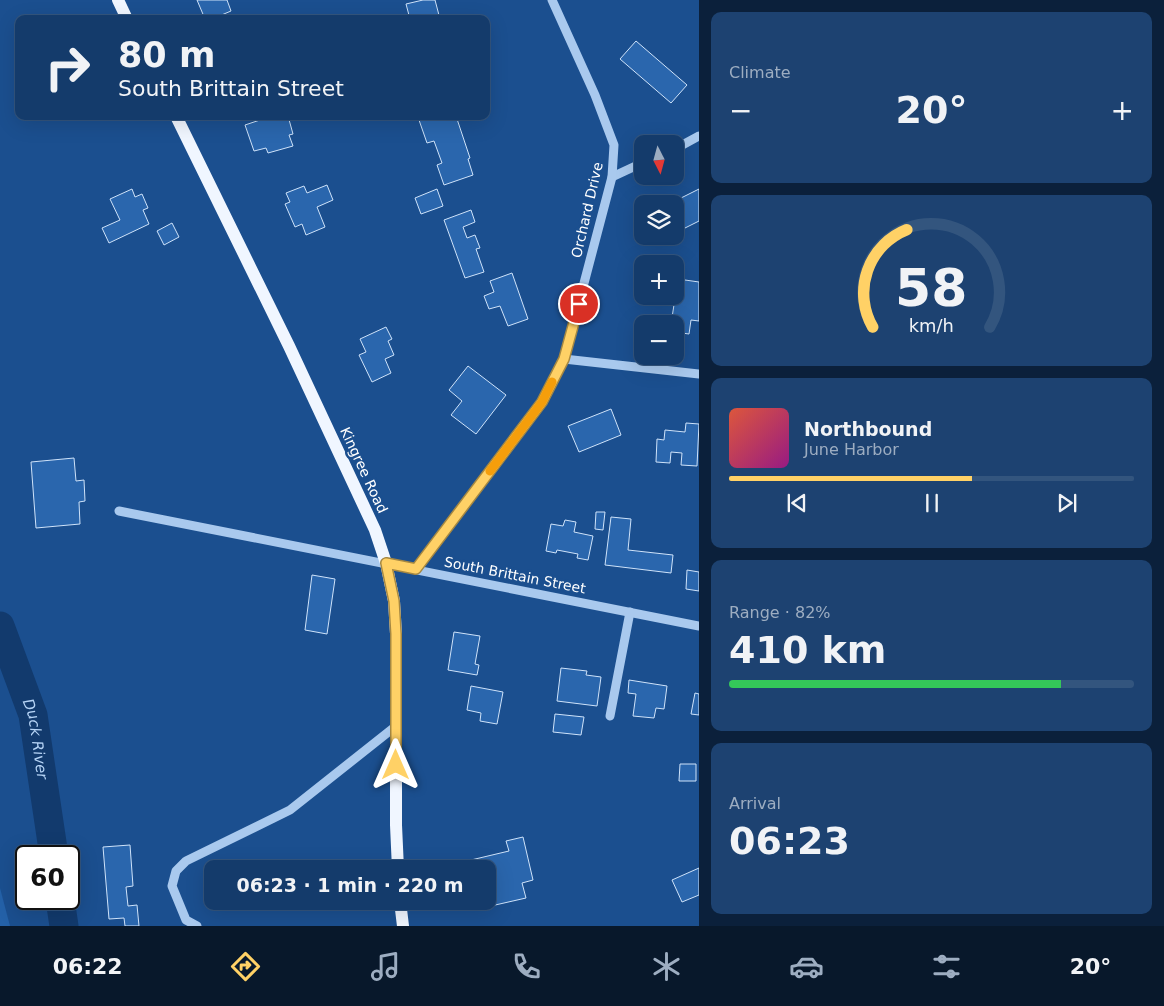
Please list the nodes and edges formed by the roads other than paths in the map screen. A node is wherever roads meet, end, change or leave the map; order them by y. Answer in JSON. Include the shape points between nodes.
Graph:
{"nodes":[{"id":1,"x":118,"y":0,"type":"edge"},
{"id":2,"x":552,"y":0,"type":"edge"},
{"id":3,"x":125,"y":15,"type":"edge"},
{"id":4,"x":178,"y":120,"type":"edge"},
{"id":5,"x":699,"y":136,"type":"edge"},
{"id":6,"x":684,"y":144,"type":"edge"},
{"id":7,"x":634,"y":167,"type":"edge"},
{"id":8,"x":612,"y":177,"type":"junction"},
{"id":9,"x":564,"y":359,"type":"junction"},
{"id":10,"x":699,"y":374,"type":"edge"},
{"id":11,"x":119,"y":511,"type":"dead end"},
{"id":12,"x":386,"y":563,"type":"junction"},
{"id":13,"x":416,"y":569,"type":"junction"},
{"id":14,"x":630,"y":612,"type":"junction"},
{"id":15,"x":699,"y":626,"type":"edge"},
{"id":16,"x":610,"y":716,"type":"dead end"},
{"id":17,"x":396,"y":726,"type":"junction"},
{"id":18,"x":398,"y":860,"type":"edge"},
{"id":19,"x":401,"y":910,"type":"edge"},
{"id":20,"x":197,"y":926,"type":"edge"},
{"id":21,"x":403,"y":926,"type":"edge"}],
"edges":[{"from":1,"to":3,"type":"main road"},
{"from":2,"to":8,"type":"street","name":"Orchard Drive","via":[[614,145]]},
{"from":4,"to":12,"type":"main road","name":"Kingree Road","via":[[376,530]]},
{"from":5,"to":6,"type":"street"},
{"from":7,"to":8,"type":"street"},
{"from":8,"to":9,"type":"street","name":"Orchard Drive"},
{"from":9,"to":10,"type":"street"},
{"from":9,"to":13,"type":"street","name":"Orchard Drive","via":[[542,402]]},
{"from":11,"to":12,"type":"street","name":"South Brittain Street"},
{"from":12,"to":13,"type":"street","name":"South Brittain Street"},
{"from":12,"to":17,"type":"main road","name":"Kingree Road","via":[[395,617]]},
{"from":13,"to":14,"type":"street","name":"South Brittain Street"},
{"from":14,"to":15,"type":"street","name":"South Brittain Street"},
{"from":14,"to":16,"type":"street"},
{"from":17,"to":18,"type":"main road","name":"Kingree Road"},
{"from":17,"to":20,"type":"street","via":[[290,810],[186,861],[176,871],[172,886],[178,902],[186,920]]},
{"from":19,"to":21,"type":"main road"}]}
